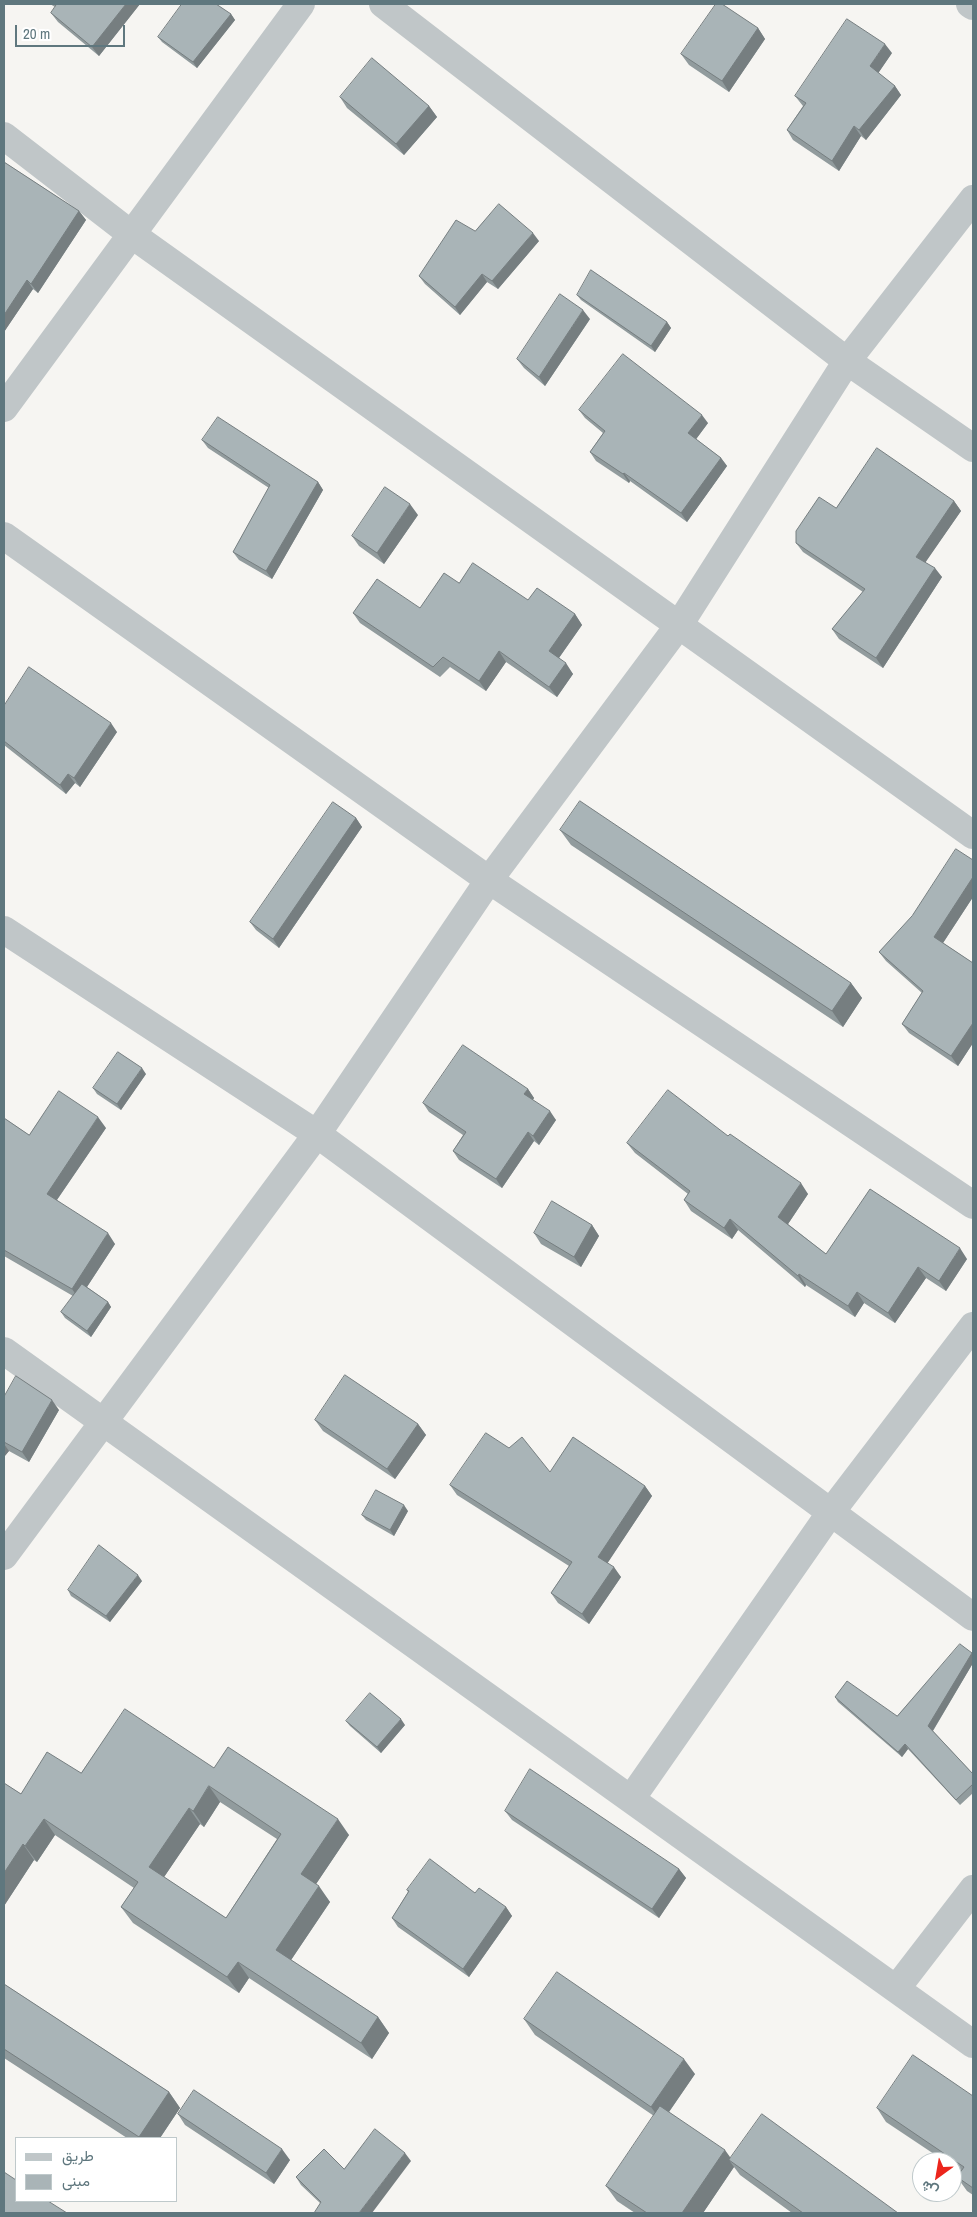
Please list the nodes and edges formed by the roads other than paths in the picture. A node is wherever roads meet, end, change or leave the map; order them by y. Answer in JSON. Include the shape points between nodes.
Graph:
{"nodes":[{"id":1,"x":301,"y":4,"type":"edge"},
{"id":2,"x":383,"y":4,"type":"edge"},
{"id":3,"x":970,"y":4,"type":"edge"},
{"id":4,"x":973,"y":6,"type":"edge"},
{"id":5,"x":4,"y":136,"type":"edge"},
{"id":6,"x":973,"y":199,"type":"edge"},
{"id":7,"x":131,"y":234,"type":"junction"},
{"id":8,"x":848,"y":361,"type":"junction"},
{"id":9,"x":4,"y":408,"type":"edge"},
{"id":10,"x":973,"y":448,"type":"edge"},
{"id":11,"x":4,"y":536,"type":"edge"},
{"id":12,"x":679,"y":625,"type":"junction"},
{"id":13,"x":973,"y":835,"type":"edge"},
{"id":14,"x":489,"y":880,"type":"junction"},
{"id":15,"x":4,"y":930,"type":"edge"},
{"id":16,"x":316,"y":1134,"type":"junction"},
{"id":17,"x":973,"y":1205,"type":"edge"},
{"id":18,"x":973,"y":1326,"type":"edge"},
{"id":19,"x":4,"y":1351,"type":"edge"},
{"id":20,"x":103,"y":1422,"type":"junction"},
{"id":21,"x":831,"y":1512,"type":"junction"},
{"id":22,"x":4,"y":1556,"type":"edge"},
{"id":23,"x":973,"y":1617,"type":"edge"},
{"id":24,"x":631,"y":1800,"type":"junction"},
{"id":25,"x":973,"y":1890,"type":"edge"},
{"id":26,"x":896,"y":1990,"type":"junction"},
{"id":27,"x":973,"y":2044,"type":"edge"}],
"edges":[{"from":1,"to":7,"type":"street"},
{"from":2,"to":8,"type":"street"},
{"from":3,"to":4,"type":"street"},
{"from":5,"to":7,"type":"street"},
{"from":6,"to":8,"type":"street"},
{"from":7,"to":9,"type":"street"},
{"from":7,"to":12,"type":"street"},
{"from":8,"to":10,"type":"street"},
{"from":8,"to":12,"type":"street"},
{"from":11,"to":14,"type":"street"},
{"from":12,"to":13,"type":"street"},
{"from":12,"to":14,"type":"street"},
{"from":14,"to":16,"type":"street"},
{"from":14,"to":17,"type":"street"},
{"from":15,"to":16,"type":"street"},
{"from":16,"to":20,"type":"street"},
{"from":16,"to":21,"type":"street"},
{"from":18,"to":21,"type":"street"},
{"from":19,"to":20,"type":"street"},
{"from":20,"to":22,"type":"street"},
{"from":20,"to":24,"type":"street"},
{"from":21,"to":23,"type":"street"},
{"from":21,"to":24,"type":"street"},
{"from":24,"to":26,"type":"street"},
{"from":25,"to":26,"type":"street"},
{"from":26,"to":27,"type":"street"}]}
